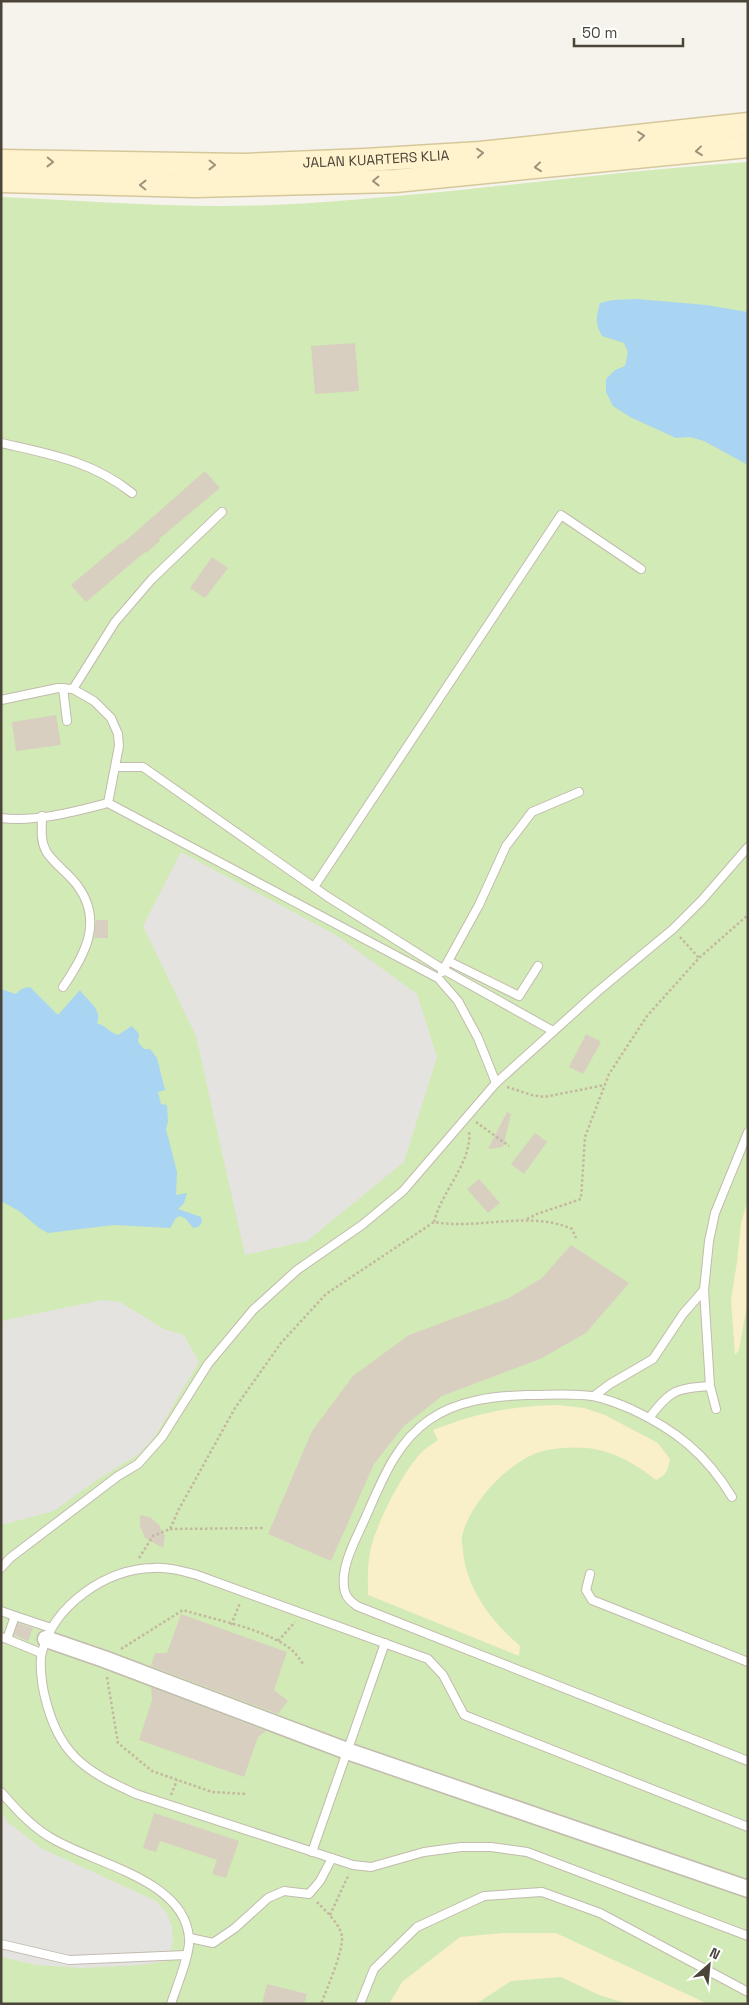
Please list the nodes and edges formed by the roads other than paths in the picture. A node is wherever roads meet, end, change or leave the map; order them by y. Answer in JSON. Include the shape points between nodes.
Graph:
{"nodes":[{"id":1,"x":748,"y":124,"type":"edge"},
{"id":2,"x":748,"y":146,"type":"edge"},
{"id":3,"x":1,"y":161,"type":"edge"},
{"id":4,"x":1,"y":181,"type":"edge"},
{"id":5,"x":1,"y":444,"type":"edge"},
{"id":6,"x":132,"y":493,"type":"dead end"},
{"id":7,"x":222,"y":512,"type":"dead end"},
{"id":8,"x":641,"y":569,"type":"dead end"},
{"id":9,"x":63,"y":688,"type":"junction"},
{"id":10,"x":74,"y":689,"type":"junction"},
{"id":11,"x":1,"y":700,"type":"edge"},
{"id":12,"x":67,"y":721,"type":"dead end"},
{"id":13,"x":116,"y":767,"type":"junction"},
{"id":14,"x":579,"y":792,"type":"dead end"},
{"id":15,"x":108,"y":803,"type":"junction"},
{"id":16,"x":42,"y":816,"type":"junction"},
{"id":17,"x":1,"y":818,"type":"edge"},
{"id":18,"x":748,"y":847,"type":"edge"},
{"id":19,"x":314,"y":888,"type":"junction"},
{"id":20,"x":450,"y":962,"type":"junction"},
{"id":21,"x":538,"y":966,"type":"dead end"},
{"id":22,"x":444,"y":970,"type":"junction"},
{"id":23,"x":438,"y":978,"type":"junction"},
{"id":24,"x":63,"y":987,"type":"dead end"},
{"id":25,"x":553,"y":1031,"type":"junction"},
{"id":26,"x":496,"y":1083,"type":"junction"},
{"id":27,"x":747,"y":1133,"type":"edge"},
{"id":28,"x":704,"y":1290,"type":"junction"},
{"id":29,"x":710,"y":1386,"type":"junction"},
{"id":30,"x":594,"y":1396,"type":"junction"},
{"id":31,"x":716,"y":1409,"type":"dead end"},
{"id":32,"x":650,"y":1418,"type":"junction"},
{"id":33,"x":732,"y":1497,"type":"dead end"},
{"id":34,"x":1,"y":1568,"type":"edge"},
{"id":35,"x":590,"y":1574,"type":"dead end"},
{"id":36,"x":1,"y":1611,"type":"edge"},
{"id":37,"x":15,"y":1616,"type":"junction"},
{"id":38,"x":4,"y":1638,"type":"edge"},
{"id":39,"x":46,"y":1640,"type":"junction"},
{"id":40,"x":385,"y":1643,"type":"junction"},
{"id":41,"x":748,"y":1662,"type":"edge"},
{"id":42,"x":347,"y":1751,"type":"junction"},
{"id":43,"x":748,"y":1761,"type":"edge"},
{"id":44,"x":1,"y":1792,"type":"edge"},
{"id":45,"x":748,"y":1827,"type":"edge"},
{"id":46,"x":312,"y":1852,"type":"junction"},
{"id":47,"x":332,"y":1858,"type":"junction"},
{"id":48,"x":748,"y":1890,"type":"edge"},
{"id":49,"x":748,"y":1936,"type":"edge"},
{"id":50,"x":190,"y":1938,"type":"junction"},
{"id":51,"x":1,"y":1944,"type":"edge"},
{"id":52,"x":186,"y":1955,"type":"junction"},
{"id":53,"x":748,"y":1992,"type":"edge"},
{"id":54,"x":171,"y":2004,"type":"edge"},
{"id":55,"x":360,"y":2004,"type":"edge"}],
"edges":[{"from":3,"to":1,"type":"main road","name":"JALAN KUARTERS KLIA","one_way":true,"via":[[244,165],[365,160],[480,153]]},
{"from":2,"to":4,"type":"main road","name":"JALAN KUARTERS KLIA","one_way":true,"via":[[395,181],[195,186]]},
{"from":5,"to":6,"type":"lane","via":[[89,466]]},
{"from":7,"to":10,"type":"lane","via":[[152,579],[115,622]]},
{"from":8,"to":19,"type":"lane","via":[[562,515]]},
{"from":9,"to":10,"type":"lane"},
{"from":9,"to":11,"type":"lane"},
{"from":9,"to":12,"type":"lane"},
{"from":10,"to":13,"type":"lane","via":[[94,701],[112,718],[119,746]]},
{"from":13,"to":15,"type":"lane"},
{"from":13,"to":19,"type":"lane","via":[[143,767]]},
{"from":14,"to":20,"type":"lane","via":[[532,812],[506,846]]},
{"from":15,"to":16,"type":"lane"},
{"from":15,"to":23,"type":"lane"},
{"from":16,"to":17,"type":"lane","via":[[22,820]]},
{"from":16,"to":24,"type":"lane","via":[[46,852],[78,886],[88,905],[91,922],[82,960]]},
{"from":18,"to":25,"type":"lane","via":[[673,929]]},
{"from":19,"to":22,"type":"lane"},
{"from":20,"to":21,"type":"lane","via":[[519,996]]},
{"from":20,"to":22,"type":"lane"},
{"from":22,"to":23,"type":"lane"},
{"from":22,"to":25,"type":"lane"},
{"from":23,"to":26,"type":"lane","via":[[458,1001],[478,1038]]},
{"from":25,"to":26,"type":"lane"},
{"from":26,"to":34,"type":"lane","via":[[403,1191],[362,1225],[297,1270],[254,1310],[213,1359],[162,1437],[138,1464],[78,1506]]},
{"from":27,"to":28,"type":"lane","via":[[715,1213]]},
{"from":28,"to":29,"type":"lane"},
{"from":28,"to":30,"type":"lane","via":[[683,1314],[653,1359]]},
{"from":29,"to":31,"type":"lane"},
{"from":29,"to":32,"type":"lane","via":[[673,1392]]},
{"from":30,"to":32,"type":"lane"},
{"from":30,"to":43,"type":"lane","via":[[491,1397],[464,1404],[430,1419],[398,1452],[374,1496],[351,1549],[345,1572],[345,1591],[357,1606]]},
{"from":32,"to":33,"type":"lane","via":[[688,1442]]},
{"from":35,"to":41,"type":"lane","via":[[586,1590],[592,1600]]},
{"from":36,"to":37,"type":"lane"},
{"from":37,"to":38,"type":"lane"},
{"from":37,"to":39,"type":"lane"},
{"from":38,"to":39,"type":"lane"},
{"from":39,"to":40,"type":"lane","via":[[63,1611],[109,1578],[150,1568],[170,1568]]},
{"from":39,"to":42,"type":"street"},
{"from":39,"to":46,"type":"lane","via":[[44,1691],[48,1710],[62,1740],[88,1769],[136,1794]]},
{"from":40,"to":42,"type":"lane"},
{"from":40,"to":45,"type":"lane","via":[[428,1660],[443,1675],[464,1715]]},
{"from":42,"to":46,"type":"lane"},
{"from":42,"to":48,"type":"street"},
{"from":44,"to":50,"type":"lane","via":[[20,1814],[48,1836],[151,1884],[168,1896],[183,1917]]},
{"from":46,"to":47,"type":"lane"},
{"from":47,"to":49,"type":"lane","via":[[371,1867],[424,1852],[461,1846],[527,1852]]},
{"from":47,"to":50,"type":"lane","via":[[309,1894],[284,1891],[268,1898],[213,1943]]},
{"from":50,"to":52,"type":"lane"},
{"from":51,"to":52,"type":"lane","via":[[69,1960]]},
{"from":52,"to":54,"type":"lane"},
{"from":53,"to":55,"type":"lane","via":[[600,1913],[542,1892],[484,1896],[417,1927],[374,1969]]}]}
